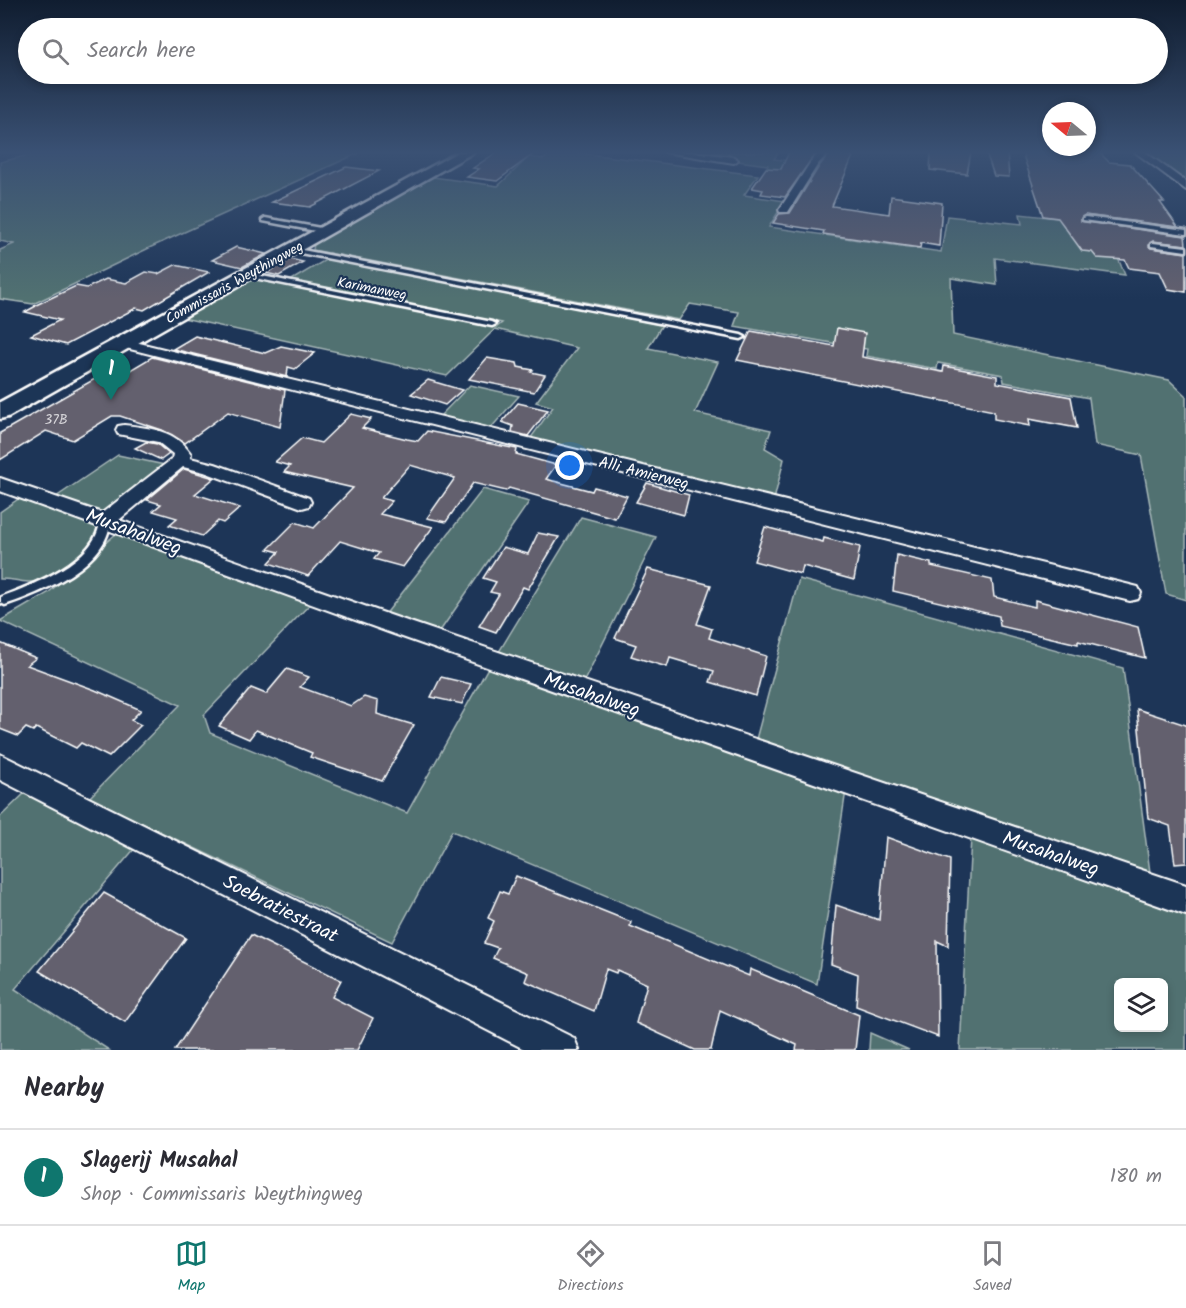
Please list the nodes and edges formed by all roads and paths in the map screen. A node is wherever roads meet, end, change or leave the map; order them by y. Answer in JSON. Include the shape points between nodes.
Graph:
{"nodes":[{"id":1,"x":380,"y":201,"type":"edge"},
{"id":2,"x":790,"y":201,"type":"edge"},
{"id":3,"x":784,"y":210,"type":"dead end"},
{"id":4,"x":1085,"y":219,"type":"dead end"},
{"id":5,"x":265,"y":220,"type":"dead end"},
{"id":6,"x":326,"y":231,"type":"junction"},
{"id":7,"x":1186,"y":232,"type":"edge"},
{"id":8,"x":1153,"y":245,"type":"dead end"},
{"id":9,"x":1186,"y":249,"type":"edge"},
{"id":10,"x":292,"y":250,"type":"junction"},
{"id":11,"x":247,"y":274,"type":"junction"},
{"id":12,"x":492,"y":324,"type":"dead end"},
{"id":13,"x":741,"y":337,"type":"dead end"},
{"id":14,"x":123,"y":344,"type":"junction"},
{"id":15,"x":0,"y":412,"type":"edge"},
{"id":16,"x":124,"y":430,"type":"dead end"},
{"id":17,"x":180,"y":461,"type":"junction"},
{"id":18,"x":0,"y":484,"type":"edge"},
{"id":19,"x":302,"y":502,"type":"dead end"},
{"id":20,"x":105,"y":520,"type":"junction"},
{"id":21,"x":1130,"y":593,"type":"dead end"},
{"id":22,"x":5,"y":600,"type":"dead end"},
{"id":23,"x":0,"y":766,"type":"edge"},
{"id":24,"x":1186,"y":900,"type":"edge"},
{"id":25,"x":562,"y":1050,"type":"edge"}],
"edges":[{"from":1,"to":6,"type":"main road","name":"Commissaris Weythingweg"},
{"from":2,"to":3,"type":"street"},
{"from":4,"to":7,"type":"lane"},
{"from":5,"to":6,"type":"lane"},
{"from":6,"to":10,"type":"main road","name":"Commissaris Weythingweg"},
{"from":8,"to":9,"type":"lane"},
{"from":10,"to":11,"type":"main road","name":"Commissaris Weythingweg"},
{"from":10,"to":13,"type":"lane"},
{"from":11,"to":12,"type":"lane","name":"Karimanweg"},
{"from":11,"to":14,"type":"main road","name":"Commissaris Weythingweg"},
{"from":14,"to":15,"type":"main road","name":"Commissaris Weythingweg"},
{"from":14,"to":21,"type":"street","name":"Alli Amierweg"},
{"from":16,"to":17,"type":"street","via":[[170,440],[182,454]]},
{"from":17,"to":19,"type":"street"},
{"from":17,"to":20,"type":"street"},
{"from":18,"to":20,"type":"street","name":"Musahalweg"},
{"from":20,"to":22,"type":"lane","via":[[103,536],[87,554],[49,583]]},
{"from":20,"to":24,"type":"street","name":"Musahalweg","via":[[399,627]]},
{"from":23,"to":25,"type":"street","name":"Soebratiestraat"}]}
